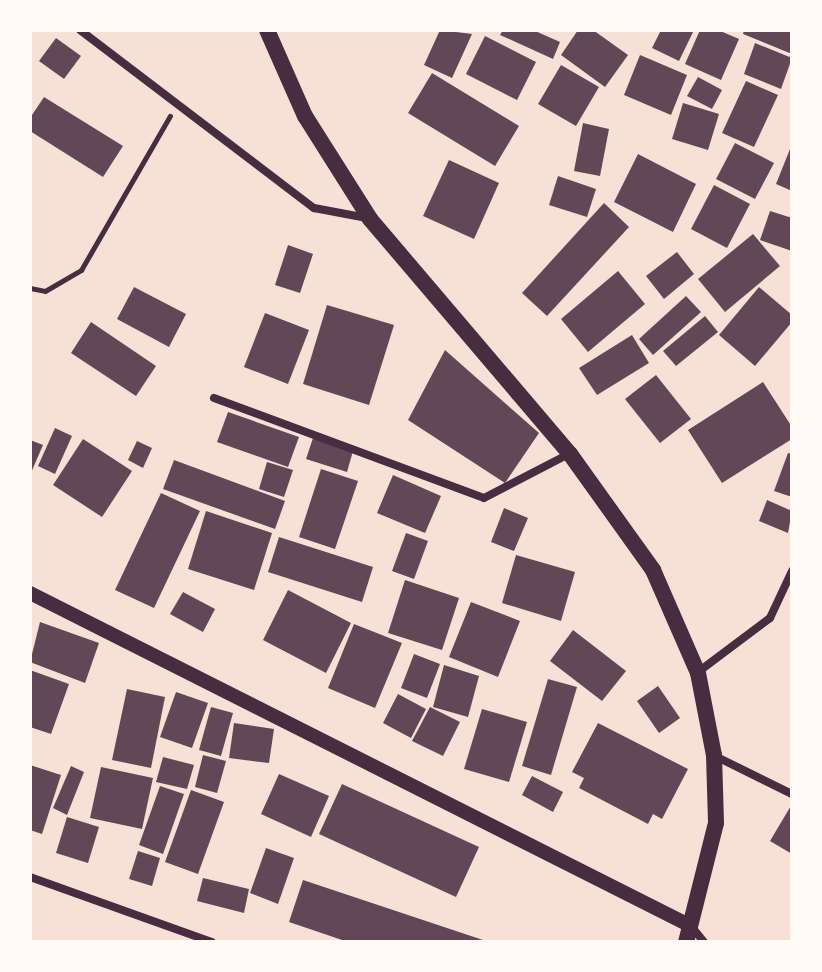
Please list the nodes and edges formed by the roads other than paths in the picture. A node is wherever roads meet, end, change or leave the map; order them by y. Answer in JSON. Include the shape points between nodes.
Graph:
{"nodes":[{"id":1,"x":80,"y":30,"type":"edge"},
{"id":2,"x":267,"y":30,"type":"edge"},
{"id":3,"x":370,"y":219,"type":"junction"},
{"id":4,"x":214,"y":398,"type":"dead end"},
{"id":5,"x":570,"y":454,"type":"junction"},
{"id":6,"x":792,"y":571,"type":"edge"},
{"id":7,"x":30,"y":593,"type":"edge"},
{"id":8,"x":698,"y":673,"type":"junction"},
{"id":9,"x":714,"y":755,"type":"junction"},
{"id":10,"x":792,"y":794,"type":"edge"},
{"id":11,"x":30,"y":877,"type":"edge"},
{"id":12,"x":689,"y":934,"type":"edge"},
{"id":13,"x":212,"y":942,"type":"edge"},
{"id":14,"x":704,"y":942,"type":"edge"}],
"edges":[{"from":1,"to":3,"type":"street","via":[[314,208]]},
{"from":2,"to":3,"type":"main road","via":[[305,116]]},
{"from":3,"to":5,"type":"main road"},
{"from":4,"to":5,"type":"street","via":[[484,498]]},
{"from":5,"to":8,"type":"main road","via":[[653,570]]},
{"from":6,"to":8,"type":"street","via":[[770,618]]},
{"from":7,"to":12,"type":"street"},
{"from":8,"to":9,"type":"main road"},
{"from":9,"to":10,"type":"street"},
{"from":9,"to":12,"type":"main road","via":[[716,823]]},
{"from":11,"to":13,"type":"street"},
{"from":12,"to":14,"type":"street"}]}
